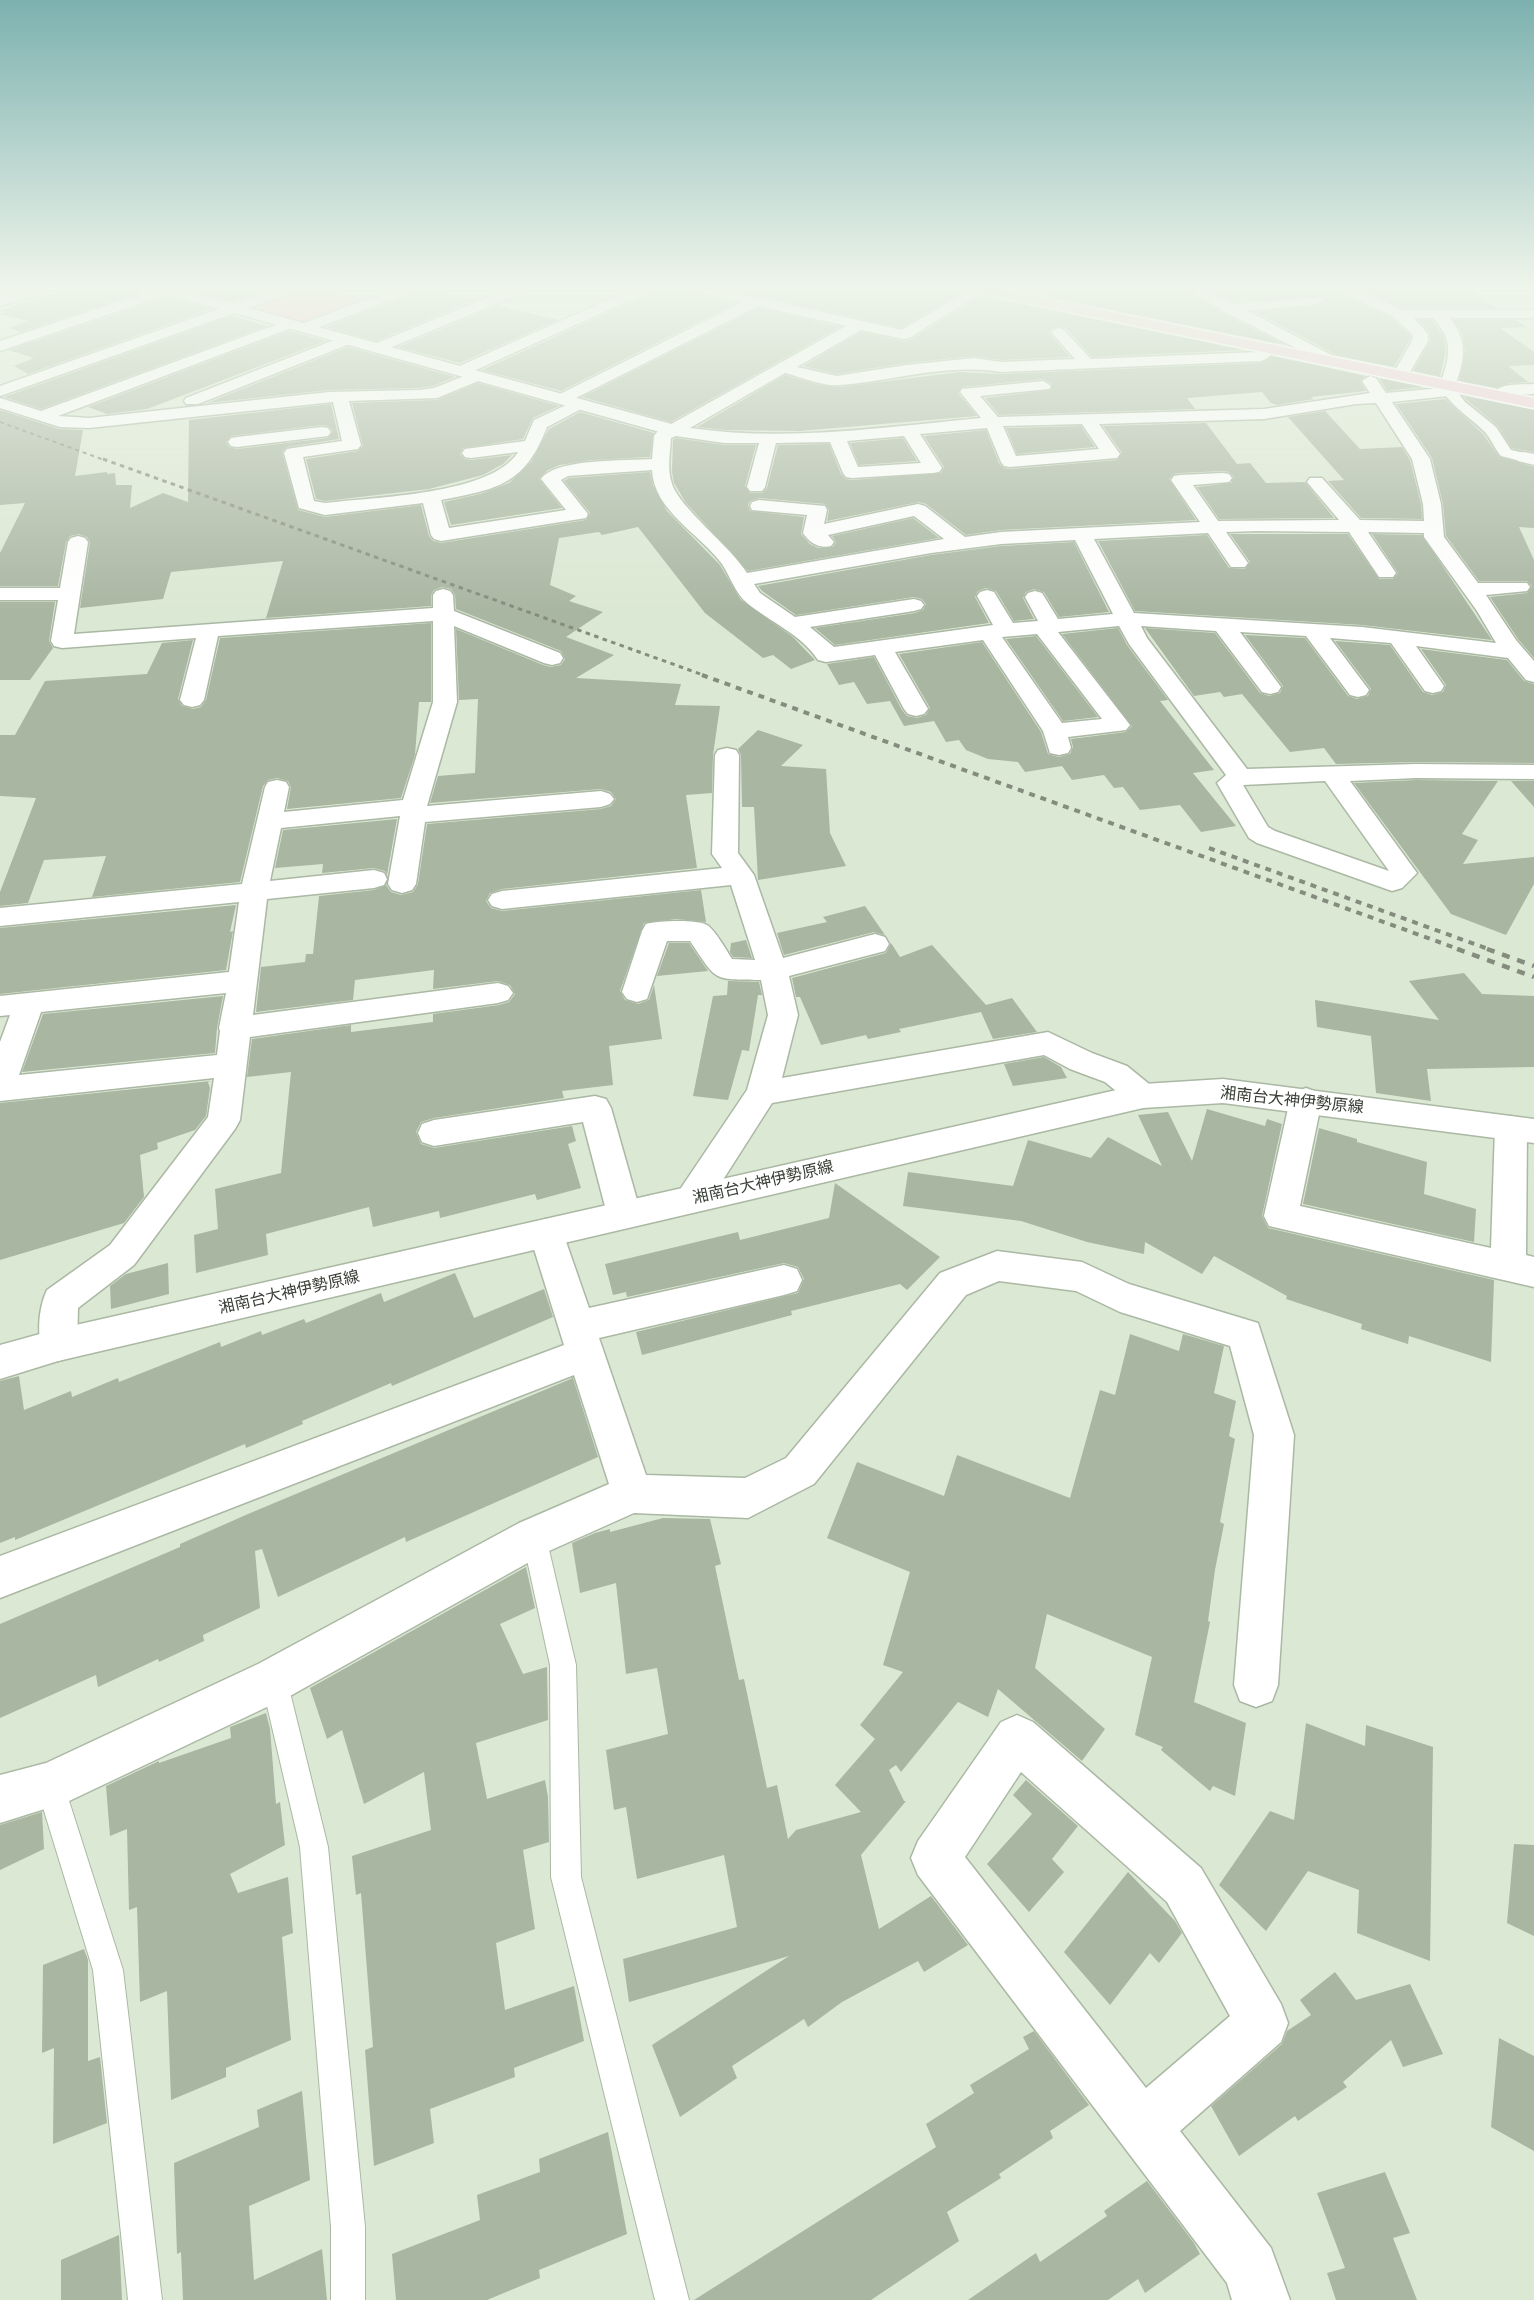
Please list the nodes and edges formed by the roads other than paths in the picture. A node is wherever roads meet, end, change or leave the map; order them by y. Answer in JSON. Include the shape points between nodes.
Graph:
{"nodes":[{"id":1,"x":96,"y":397,"type":"edge"},
{"id":2,"x":201,"y":397,"type":"edge"},
{"id":3,"x":337,"y":397,"type":"edge"},
{"id":4,"x":340,"y":397,"type":"edge"},
{"id":5,"x":553,"y":397,"type":"edge"},
{"id":6,"x":579,"y":397,"type":"edge"},
{"id":7,"x":731,"y":397,"type":"edge"},
{"id":8,"x":972,"y":397,"type":"edge"},
{"id":9,"x":1379,"y":397,"type":"edge"},
{"id":10,"x":1381,"y":397,"type":"edge"},
{"id":11,"x":1455,"y":397,"type":"edge"},
{"id":12,"x":1509,"y":397,"type":"edge"},
{"id":13,"x":570,"y":402,"type":"junction"},
{"id":14,"x":0,"y":403,"type":"edge"},
{"id":15,"x":1534,"y":403,"type":"edge"},
{"id":16,"x":43,"y":416,"type":"junction"},
{"id":17,"x":154,"y":416,"type":"junction"},
{"id":18,"x":1087,"y":418,"type":"junction"},
{"id":19,"x":993,"y":423,"type":"junction"},
{"id":20,"x":348,"y":428,"type":"junction"},
{"id":21,"x":673,"y":430,"type":"junction"},
{"id":22,"x":910,"y":432,"type":"junction"},
{"id":23,"x":836,"y":437,"type":"junction"},
{"id":24,"x":769,"y":438,"type":"junction"},
{"id":25,"x":237,"y":442,"type":"dead end"},
{"id":26,"x":533,"y":445,"type":"junction"},
{"id":27,"x":470,"y":452,"type":"dead end"},
{"id":28,"x":1529,"y":458,"type":"edge"},
{"id":29,"x":661,"y":464,"type":"junction"},
{"id":30,"x":1223,"y":478,"type":"dead end"},
{"id":31,"x":1316,"y":482,"type":"dead end"},
{"id":32,"x":431,"y":496,"type":"junction"},
{"id":33,"x":1354,"y":525,"type":"junction"},
{"id":34,"x":1432,"y":527,"type":"junction"},
{"id":35,"x":1214,"y":528,"type":"junction"},
{"id":36,"x":813,"y":533,"type":"junction"},
{"id":37,"x":1082,"y":535,"type":"junction"},
{"id":38,"x":78,"y":542,"type":"dead end"},
{"id":39,"x":960,"y":542,"type":"junction"},
{"id":40,"x":846,"y":561,"type":"junction"},
{"id":41,"x":1238,"y":563,"type":"dead end"},
{"id":42,"x":1386,"y":573,"type":"dead end"},
{"id":43,"x":741,"y":580,"type":"junction"},
{"id":44,"x":1520,"y":587,"type":"dead end"},
{"id":45,"x":1471,"y":589,"type":"junction"},
{"id":46,"x":0,"y":594,"type":"edge"},
{"id":47,"x":70,"y":594,"type":"junction"},
{"id":48,"x":987,"y":596,"type":"dead end"},
{"id":49,"x":1035,"y":597,"type":"dead end"},
{"id":50,"x":443,"y":605,"type":"junction"},
{"id":51,"x":914,"y":605,"type":"dead end"},
{"id":52,"x":1125,"y":618,"type":"junction"},
{"id":53,"x":791,"y":624,"type":"junction"},
{"id":54,"x":1223,"y":625,"type":"junction"},
{"id":55,"x":1047,"y":626,"type":"junction"},
{"id":56,"x":1312,"y":629,"type":"junction"},
{"id":57,"x":209,"y":630,"type":"junction"},
{"id":58,"x":997,"y":632,"type":"junction"},
{"id":59,"x":1398,"y":637,"type":"junction"},
{"id":60,"x":1534,"y":641,"type":"edge"},
{"id":61,"x":1510,"y":647,"type":"junction"},
{"id":62,"x":882,"y":648,"type":"junction"},
{"id":63,"x":552,"y":658,"type":"dead end"},
{"id":64,"x":1534,"y":675,"type":"edge"},
{"id":65,"x":1432,"y":686,"type":"dead end"},
{"id":66,"x":1270,"y":687,"type":"dead end"},
{"id":67,"x":1358,"y":690,"type":"dead end"},
{"id":68,"x":192,"y":700,"type":"dead end"},
{"id":69,"x":916,"y":708,"type":"dead end"},
{"id":70,"x":727,"y":755,"type":"dead end"},
{"id":71,"x":1534,"y":772,"type":"edge"},
{"id":72,"x":1333,"y":775,"type":"junction"},
{"id":73,"x":1240,"y":777,"type":"junction"},
{"id":74,"x":277,"y":787,"type":"dead end"},
{"id":75,"x":601,"y":799,"type":"dead end"},
{"id":76,"x":413,"y":811,"type":"junction"},
{"id":77,"x":270,"y":821,"type":"junction"},
{"id":78,"x":741,"y":875,"type":"junction"},
{"id":79,"x":374,"y":879,"type":"dead end"},
{"id":80,"x":402,"y":884,"type":"dead end"},
{"id":81,"x":254,"y":891,"type":"junction"},
{"id":82,"x":502,"y":900,"type":"dead end"},
{"id":83,"x":0,"y":917,"type":"edge"},
{"id":84,"x":875,"y":944,"type":"dead end"},
{"id":85,"x":773,"y":970,"type":"junction"},
{"id":86,"x":241,"y":981,"type":"junction"},
{"id":87,"x":638,"y":992,"type":"dead end"},
{"id":88,"x":498,"y":993,"type":"dead end"},
{"id":89,"x":15,"y":1005,"type":"edge"},
{"id":90,"x":234,"y":1028,"type":"junction"},
{"id":91,"x":229,"y":1065,"type":"junction"},
{"id":92,"x":0,"y":1084,"type":"edge"},
{"id":93,"x":0,"y":1089,"type":"edge"},
{"id":94,"x":762,"y":1093,"type":"junction"},
{"id":95,"x":1143,"y":1096,"type":"junction"},
{"id":96,"x":1306,"y":1100,"type":"junction"},
{"id":97,"x":1523,"y":1129,"type":"edge"},
{"id":98,"x":434,"y":1133,"type":"dead end"},
{"id":99,"x":693,"y":1198,"type":"junction"},
{"id":100,"x":624,"y":1214,"type":"junction"},
{"id":101,"x":546,"y":1233,"type":"junction"},
{"id":102,"x":1521,"y":1269,"type":"edge"},
{"id":103,"x":784,"y":1280,"type":"dead end"},
{"id":104,"x":582,"y":1340,"type":"junction"},
{"id":105,"x":58,"y":1345,"type":"junction"},
{"id":106,"x":0,"y":1362,"type":"edge"},
{"id":107,"x":632,"y":1494,"type":"junction"},
{"id":108,"x":534,"y":1537,"type":"junction"},
{"id":109,"x":0,"y":1577,"type":"edge"},
{"id":110,"x":274,"y":1680,"type":"junction"},
{"id":111,"x":1257,"y":1685,"type":"dead end"},
{"id":112,"x":50,"y":1785,"type":"junction"},
{"id":113,"x":0,"y":1799,"type":"edge"},
{"id":114,"x":1143,"y":2127,"type":"junction"},
{"id":115,"x":146,"y":2300,"type":"edge"},
{"id":116,"x":348,"y":2300,"type":"edge"},
{"id":117,"x":672,"y":2300,"type":"edge"},
{"id":118,"x":1261,"y":2300,"type":"edge"}],
"edges":[{"from":1,"to":16,"type":"street"},
{"from":2,"to":17,"type":"street"},
{"from":3,"to":17,"type":"street"},
{"from":4,"to":20,"type":"street"},
{"from":5,"to":13,"type":"street"},
{"from":6,"to":13,"type":"street"},
{"from":7,"to":21,"type":"street"},
{"from":8,"to":19,"type":"street"},
{"from":9,"to":18,"type":"street","via":[[1263,414]]},
{"from":10,"to":34,"type":"street","via":[[1421,459],[1432,504]]},
{"from":11,"to":28,"type":"street","via":[[1491,430],[1506,453]]},
{"from":12,"to":15,"type":"highway"},
{"from":13,"to":21,"type":"street"},
{"from":13,"to":26,"type":"street","via":[[540,424]]},
{"from":14,"to":16,"type":"street"},
{"from":16,"to":17,"type":"street","via":[[71,423]]},
{"from":18,"to":19,"type":"street"},
{"from":18,"to":19,"type":"street","via":[[1111,454],[1010,462]]},
{"from":19,"to":22,"type":"street"},
{"from":20,"to":25,"type":"street"},
{"from":20,"to":32,"type":"street","via":[[352,445],[293,453],[306,504],[325,509]]},
{"from":21,"to":24,"type":"street","via":[[724,438]]},
{"from":21,"to":29,"type":"street","via":[[663,436]]},
{"from":22,"to":23,"type":"street"},
{"from":22,"to":23,"type":"street","via":[[933,468],[852,473]]},
{"from":23,"to":24,"type":"street"},
{"from":24,"to":36,"type":"street","via":[[758,497],[818,510]]},
{"from":26,"to":27,"type":"street"},
{"from":26,"to":32,"type":"street","via":[[510,475],[481,487]]},
{"from":29,"to":32,"type":"street","via":[[564,471],[550,479],[579,514],[441,535]]},
{"from":29,"to":43,"type":"street","via":[[663,489],[729,560]]},
{"from":30,"to":35,"type":"street","via":[[1179,480]]},
{"from":31,"to":33,"type":"street"},
{"from":33,"to":34,"type":"street"},
{"from":33,"to":35,"type":"street"},
{"from":33,"to":42,"type":"street"},
{"from":34,"to":45,"type":"street","via":[[1440,547]]},
{"from":35,"to":37,"type":"street"},
{"from":35,"to":41,"type":"street"},
{"from":36,"to":39,"type":"street","via":[[918,510]]},
{"from":36,"to":40,"type":"street"},
{"from":37,"to":39,"type":"street"},
{"from":37,"to":52,"type":"street"},
{"from":38,"to":47,"type":"street"},
{"from":39,"to":40,"type":"street"},
{"from":40,"to":43,"type":"street"},
{"from":43,"to":53,"type":"street","via":[[752,597]]},
{"from":44,"to":45,"type":"street"},
{"from":45,"to":61,"type":"street"},
{"from":46,"to":47,"type":"street"},
{"from":47,"to":57,"type":"street","via":[[62,641]]},
{"from":48,"to":58,"type":"street"},
{"from":49,"to":55,"type":"street"},
{"from":50,"to":57,"type":"street"},
{"from":50,"to":63,"type":"street"},
{"from":50,"to":76,"type":"street","via":[[445,702]]},
{"from":51,"to":53,"type":"street","via":[[872,606]]},
{"from":52,"to":54,"type":"street"},
{"from":52,"to":55,"type":"street"},
{"from":52,"to":73,"type":"street"},
{"from":53,"to":62,"type":"street","via":[[817,643],[826,655]]},
{"from":54,"to":56,"type":"street"},
{"from":54,"to":66,"type":"street"},
{"from":55,"to":58,"type":"street"},
{"from":55,"to":58,"type":"street","via":[[1118,725],[1057,739]]},
{"from":56,"to":59,"type":"street"},
{"from":56,"to":67,"type":"street"},
{"from":57,"to":68,"type":"street"},
{"from":58,"to":62,"type":"street"},
{"from":59,"to":61,"type":"street"},
{"from":59,"to":65,"type":"street"},
{"from":60,"to":61,"type":"street"},
{"from":61,"to":64,"type":"street"},
{"from":62,"to":69,"type":"street"},
{"from":70,"to":78,"type":"street","via":[[725,854]]},
{"from":71,"to":72,"type":"street"},
{"from":72,"to":73,"type":"street"},
{"from":72,"to":73,"type":"street","via":[[1404,873],[1392,882],[1258,832],[1229,783]]},
{"from":74,"to":77,"type":"street"},
{"from":75,"to":76,"type":"street"},
{"from":76,"to":77,"type":"street"},
{"from":76,"to":80,"type":"street"},
{"from":77,"to":81,"type":"street"},
{"from":78,"to":82,"type":"street"},
{"from":78,"to":85,"type":"street"},
{"from":79,"to":81,"type":"street"},
{"from":81,"to":83,"type":"street"},
{"from":81,"to":86,"type":"street"},
{"from":84,"to":85,"type":"street"},
{"from":85,"to":87,"type":"street","via":[[724,969],[698,932],[656,931]]},
{"from":85,"to":94,"type":"street","via":[[783,1015]]},
{"from":86,"to":89,"type":"street"},
{"from":86,"to":90,"type":"street"},
{"from":88,"to":90,"type":"street"},
{"from":89,"to":92,"type":"street"},
{"from":90,"to":91,"type":"street"},
{"from":91,"to":93,"type":"street"},
{"from":91,"to":105,"type":"street","via":[[224,1120],[122,1255],[60,1301]]},
{"from":94,"to":95,"type":"street","via":[[1048,1044],[1116,1074]]},
{"from":94,"to":99,"type":"street"},
{"from":95,"to":96,"type":"street","name":"湘南台大神伊勢原線","via":[[1223,1091]]},
{"from":95,"to":99,"type":"street","name":"湘南台大神伊勢原線"},
{"from":96,"to":97,"type":"street","name":"湘南台大神伊勢原線"},
{"from":96,"to":102,"type":"street","via":[[1281,1216]]},
{"from":97,"to":102,"type":"street"},
{"from":98,"to":100,"type":"street","via":[[595,1108]]},
{"from":99,"to":100,"type":"street","name":"湘南台大神伊勢原線"},
{"from":100,"to":101,"type":"street","name":"湘南台大神伊勢原線"},
{"from":101,"to":104,"type":"street"},
{"from":101,"to":105,"type":"street","name":"湘南台大神伊勢原線"},
{"from":103,"to":104,"type":"street"},
{"from":104,"to":107,"type":"street"},
{"from":104,"to":109,"type":"street"},
{"from":105,"to":106,"type":"street","name":"湘南台大神伊勢原線"},
{"from":107,"to":108,"type":"street"},
{"from":107,"to":111,"type":"street","via":[[748,1498],[800,1471],[953,1284],[997,1266],[1082,1277],[1120,1298],[1245,1334],[1274,1435]]},
{"from":108,"to":110,"type":"street"},
{"from":108,"to":117,"type":"lane","via":[[562,1665],[566,1877]]},
{"from":110,"to":112,"type":"street"},
{"from":110,"to":116,"type":"lane","via":[[314,1847],[348,2227]]},
{"from":112,"to":113,"type":"street"},
{"from":112,"to":115,"type":"lane","via":[[108,1970]]},
{"from":114,"to":114,"type":"street","via":[[935,1858],[1017,1738],[1184,1885],[1262,2023]]},
{"from":114,"to":118,"type":"street","via":[[1251,2268]]}]}
